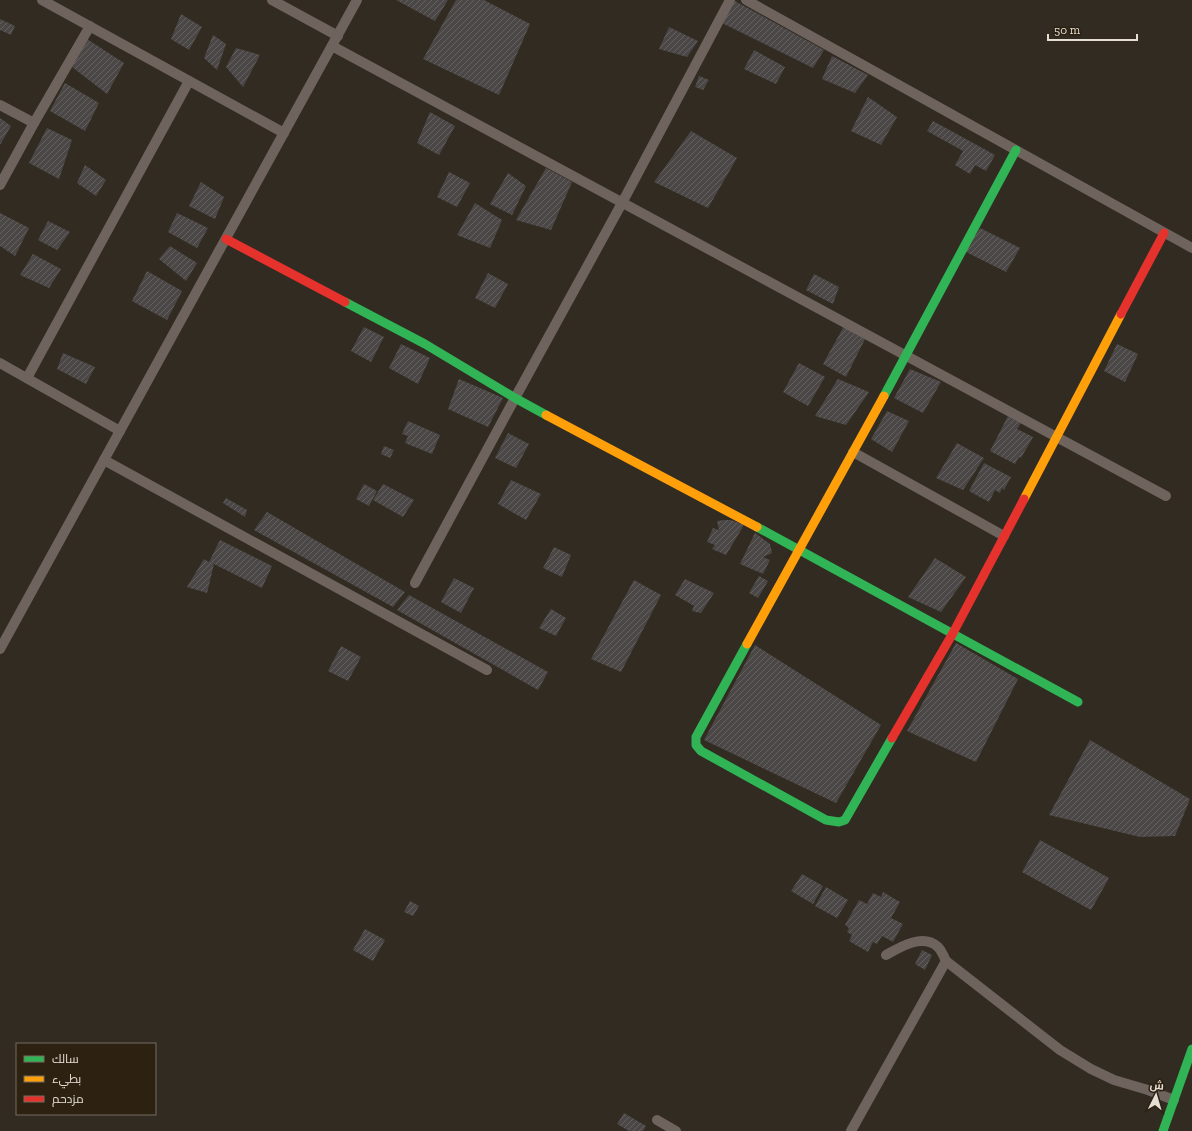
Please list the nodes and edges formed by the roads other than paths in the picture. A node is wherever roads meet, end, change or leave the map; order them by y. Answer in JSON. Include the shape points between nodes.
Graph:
{"nodes":[{"id":1,"x":42,"y":0,"type":"edge"},
{"id":2,"x":272,"y":0,"type":"edge"},
{"id":3,"x":358,"y":0,"type":"edge"},
{"id":4,"x":730,"y":0,"type":"edge"},
{"id":5,"x":746,"y":0,"type":"edge"},
{"id":6,"x":90,"y":26,"type":"junction"},
{"id":7,"x":338,"y":36,"type":"junction"},
{"id":8,"x":332,"y":46,"type":"junction"},
{"id":9,"x":189,"y":81,"type":"junction"},
{"id":10,"x":0,"y":105,"type":"edge"},
{"id":11,"x":34,"y":123,"type":"junction"},
{"id":12,"x":284,"y":133,"type":"junction"},
{"id":13,"x":1016,"y":150,"type":"junction"},
{"id":14,"x":0,"y":185,"type":"edge"},
{"id":15,"x":622,"y":203,"type":"junction"},
{"id":16,"x":1164,"y":233,"type":"junction"},
{"id":17,"x":226,"y":239,"type":"junction"},
{"id":18,"x":1192,"y":248,"type":"edge"},
{"id":19,"x":906,"y":356,"type":"junction"},
{"id":20,"x":0,"y":363,"type":"edge"},
{"id":21,"x":27,"y":378,"type":"junction"},
{"id":22,"x":515,"y":398,"type":"junction"},
{"id":23,"x":120,"y":431,"type":"junction"},
{"id":24,"x":1056,"y":438,"type":"junction"},
{"id":25,"x":853,"y":452,"type":"junction"},
{"id":26,"x":104,"y":460,"type":"junction"},
{"id":27,"x":1166,"y":496,"type":"dead end"},
{"id":28,"x":1004,"y":536,"type":"junction"},
{"id":29,"x":800,"y":550,"type":"junction"},
{"id":30,"x":415,"y":583,"type":"dead end"},
{"id":31,"x":953,"y":633,"type":"junction"},
{"id":32,"x":0,"y":649,"type":"edge"},
{"id":33,"x":487,"y":670,"type":"dead end"},
{"id":34,"x":1078,"y":702,"type":"dead end"},
{"id":35,"x":886,"y":955,"type":"dead end"},
{"id":36,"x":946,"y":961,"type":"junction"},
{"id":37,"x":1192,"y":1049,"type":"edge"},
{"id":38,"x":1174,"y":1100,"type":"junction"},
{"id":39,"x":657,"y":1120,"type":"dead end"},
{"id":40,"x":1165,"y":1130,"type":"edge"},
{"id":41,"x":676,"y":1131,"type":"edge"},
{"id":42,"x":851,"y":1131,"type":"edge"}],
"edges":[{"from":1,"to":6,"type":"street"},
{"from":2,"to":7,"type":"street"},
{"from":3,"to":7,"type":"street"},
{"from":4,"to":15,"type":"street"},
{"from":5,"to":13,"type":"street"},
{"from":6,"to":9,"type":"street"},
{"from":6,"to":11,"type":"street"},
{"from":7,"to":8,"type":"street"},
{"from":8,"to":12,"type":"street"},
{"from":8,"to":15,"type":"street"},
{"from":9,"to":12,"type":"street"},
{"from":9,"to":21,"type":"street"},
{"from":10,"to":11,"type":"street"},
{"from":11,"to":14,"type":"street"},
{"from":12,"to":17,"type":"street"},
{"from":13,"to":16,"type":"street"},
{"from":13,"to":19,"type":"street"},
{"from":15,"to":19,"type":"street"},
{"from":15,"to":22,"type":"street"},
{"from":16,"to":18,"type":"street"},
{"from":16,"to":24,"type":"street"},
{"from":17,"to":22,"type":"street","via":[[424,344]]},
{"from":17,"to":23,"type":"street"},
{"from":19,"to":24,"type":"street"},
{"from":19,"to":25,"type":"street"},
{"from":20,"to":21,"type":"street"},
{"from":21,"to":23,"type":"street"},
{"from":22,"to":29,"type":"street"},
{"from":22,"to":30,"type":"street"},
{"from":23,"to":26,"type":"street"},
{"from":24,"to":27,"type":"street"},
{"from":24,"to":28,"type":"street"},
{"from":25,"to":28,"type":"street"},
{"from":25,"to":29,"type":"street"},
{"from":26,"to":32,"type":"street"},
{"from":26,"to":33,"type":"street"},
{"from":28,"to":31,"type":"street"},
{"from":29,"to":31,"type":"street"},
{"from":29,"to":31,"type":"street","via":[[700,728],[696,736],[696,745],[701,751],[819,816],[832,822],[845,820]]},
{"from":31,"to":34,"type":"street"},
{"from":35,"to":36,"type":"street","via":[[917,941],[939,948]]},
{"from":36,"to":38,"type":"street","via":[[1060,1050],[1114,1080]]},
{"from":36,"to":42,"type":"street"},
{"from":37,"to":38,"type":"street"},
{"from":38,"to":40,"type":"street"},
{"from":39,"to":41,"type":"street"}]}
